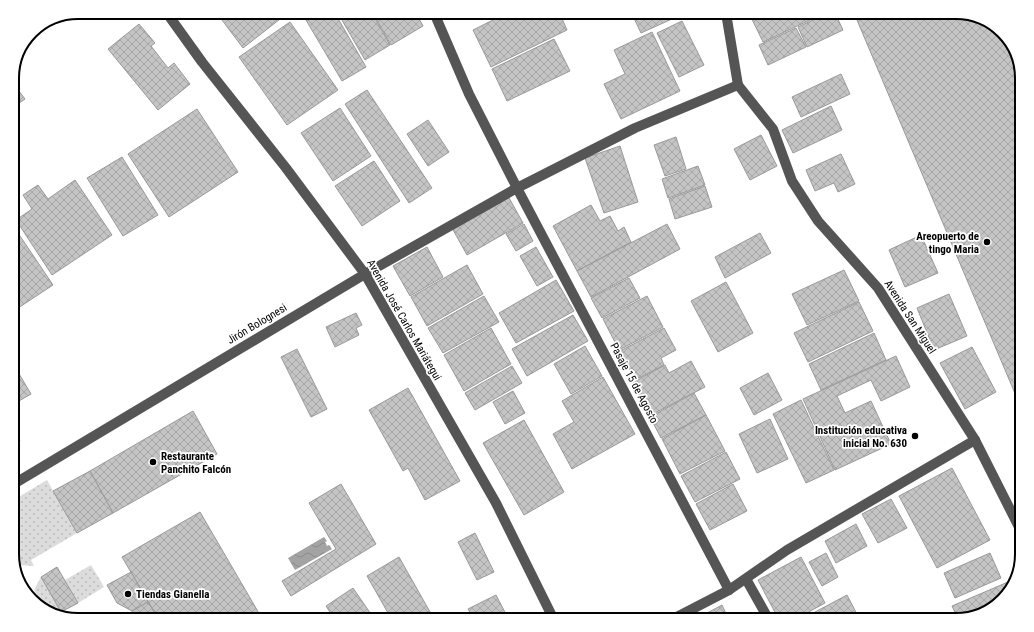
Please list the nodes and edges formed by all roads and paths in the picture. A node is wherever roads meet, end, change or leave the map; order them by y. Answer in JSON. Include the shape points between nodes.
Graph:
{"nodes":[{"id":1,"x":171,"y":19,"type":"edge"},
{"id":2,"x":437,"y":19,"type":"edge"},
{"id":3,"x":727,"y":19,"type":"edge"},
{"id":4,"x":738,"y":85,"type":"junction"},
{"id":5,"x":517,"y":188,"type":"junction"},
{"id":6,"x":365,"y":274,"type":"junction"},
{"id":7,"x":975,"y":440,"type":"junction"},
{"id":8,"x":19,"y":481,"type":"edge"},
{"id":9,"x":1015,"y":519,"type":"edge"},
{"id":10,"x":746,"y":578,"type":"junction"},
{"id":11,"x":729,"y":590,"type":"junction"},
{"id":12,"x":551,"y":613,"type":"edge"},
{"id":13,"x":685,"y":613,"type":"edge"},
{"id":14,"x":765,"y":613,"type":"edge"}],
"edges":[{"from":1,"to":6,"type":"street","name":"Avenida José Carlos Mariátegui"},
{"from":2,"to":5,"type":"street","name":"Pasaje 15 de Agosto","via":[[469,94]]},
{"from":3,"to":4,"type":"street"},
{"from":4,"to":5,"type":"street","name":"Jirón Bolognesi","via":[[635,128]]},
{"from":4,"to":7,"type":"street","name":"Avenida San Miguel","via":[[773,129],[792,181],[818,221],[878,288]]},
{"from":5,"to":6,"type":"street","name":"Jirón Bolognesi"},
{"from":5,"to":11,"type":"street","name":"Pasaje 15 de Agosto"},
{"from":6,"to":8,"type":"street","name":"Jirón Bolognesi"},
{"from":6,"to":12,"type":"street","name":"Avenida José Carlos Mariátegui","via":[[496,503]]},
{"from":7,"to":9,"type":"street","name":"Avenida San Miguel"},
{"from":7,"to":10,"type":"street","via":[[787,550]]},
{"from":10,"to":11,"type":"street"},
{"from":10,"to":14,"type":"street"},
{"from":11,"to":13,"type":"street"}]}
